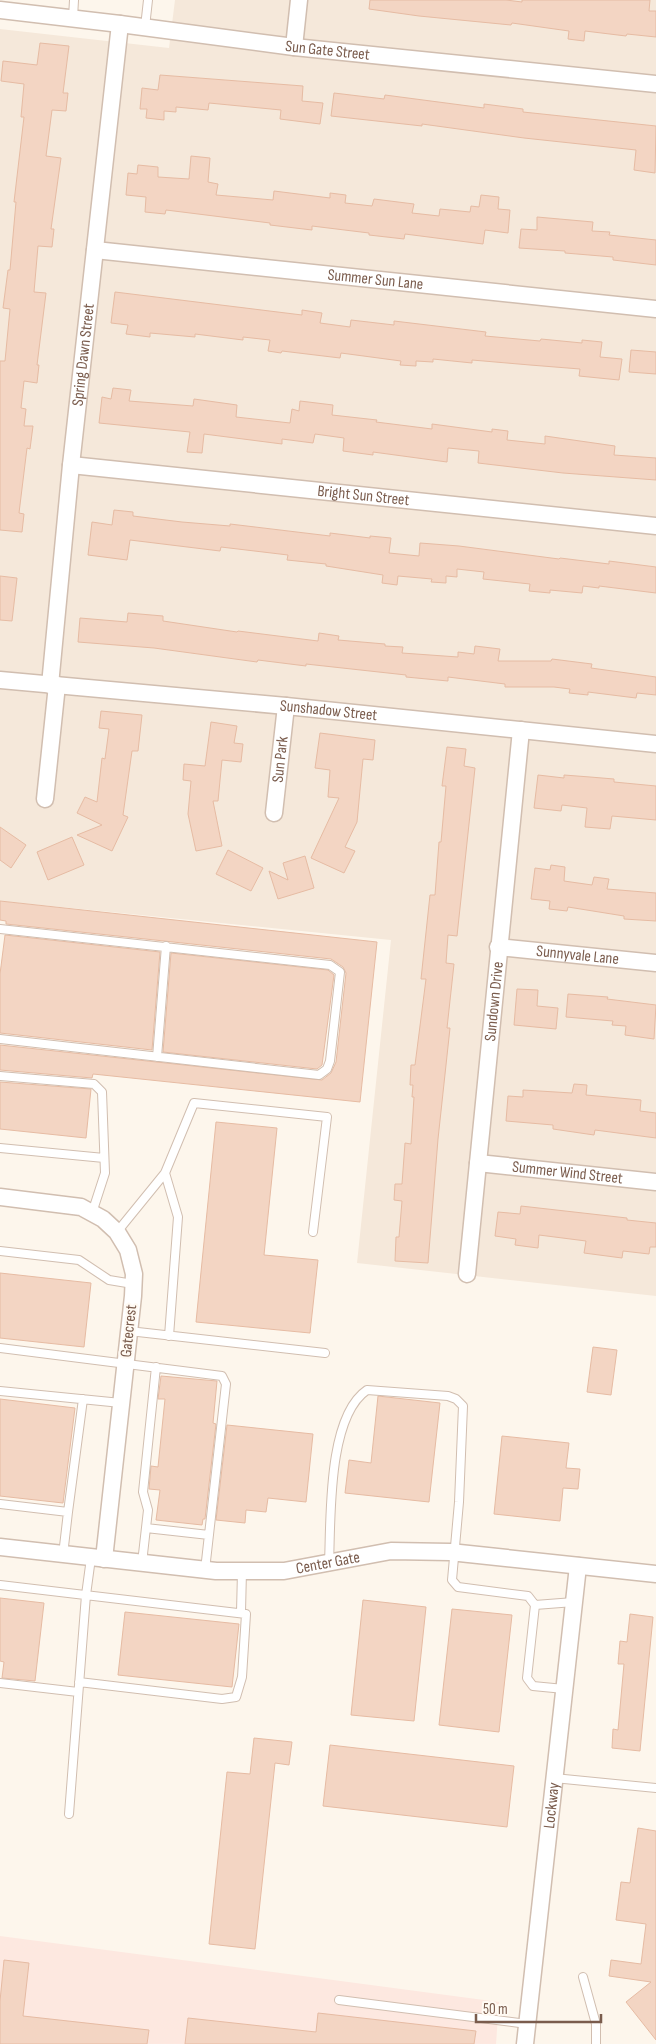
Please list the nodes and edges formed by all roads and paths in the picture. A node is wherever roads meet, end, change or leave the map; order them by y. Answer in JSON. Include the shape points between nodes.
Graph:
{"nodes":[{"id":1,"x":74,"y":0,"type":"edge"},
{"id":2,"x":148,"y":0,"type":"edge"},
{"id":3,"x":299,"y":0,"type":"edge"},
{"id":4,"x":1,"y":7,"type":"edge"},
{"id":5,"x":72,"y":18,"type":"junction"},
{"id":6,"x":120,"y":24,"type":"junction"},
{"id":7,"x":145,"y":27,"type":"junction"},
{"id":8,"x":294,"y":47,"type":"junction"},
{"id":9,"x":656,"y":84,"type":"edge"},
{"id":10,"x":95,"y":250,"type":"junction"},
{"id":11,"x":656,"y":309,"type":"edge"},
{"id":12,"x":71,"y":465,"type":"junction"},
{"id":13,"x":656,"y":526,"type":"edge"},
{"id":14,"x":0,"y":680,"type":"edge"},
{"id":15,"x":54,"y":685,"type":"junction"},
{"id":16,"x":286,"y":706,"type":"junction"},
{"id":17,"x":521,"y":730,"type":"junction"},
{"id":18,"x":656,"y":744,"type":"edge"},
{"id":19,"x":45,"y":798,"type":"dead end"},
{"id":20,"x":274,"y":813,"type":"dead end"},
{"id":21,"x":0,"y":929,"type":"edge"},
{"id":22,"x":166,"y":946,"type":"junction"},
{"id":23,"x":498,"y":947,"type":"junction"},
{"id":24,"x":656,"y":963,"type":"edge"},
{"id":25,"x":0,"y":1039,"type":"edge"},
{"id":26,"x":157,"y":1057,"type":"junction"},
{"id":27,"x":0,"y":1076,"type":"edge"},
{"id":28,"x":0,"y":1148,"type":"edge"},
{"id":29,"x":104,"y":1158,"type":"junction"},
{"id":30,"x":478,"y":1163,"type":"junction"},
{"id":31,"x":165,"y":1173,"type":"junction"},
{"id":32,"x":656,"y":1182,"type":"edge"},
{"id":33,"x":0,"y":1197,"type":"edge"},
{"id":34,"x":92,"y":1213,"type":"junction"},
{"id":35,"x":117,"y":1232,"type":"junction"},
{"id":36,"x":313,"y":1232,"type":"dead end"},
{"id":37,"x":0,"y":1251,"type":"edge"},
{"id":38,"x":467,"y":1274,"type":"dead end"},
{"id":39,"x":134,"y":1284,"type":"junction"},
{"id":40,"x":129,"y":1331,"type":"junction"},
{"id":41,"x":169,"y":1336,"type":"junction"},
{"id":42,"x":0,"y":1348,"type":"edge"},
{"id":43,"x":325,"y":1353,"type":"dead end"},
{"id":44,"x":126,"y":1363,"type":"junction"},
{"id":45,"x":156,"y":1367,"type":"junction"},
{"id":46,"x":0,"y":1391,"type":"edge"},
{"id":47,"x":83,"y":1399,"type":"junction"},
{"id":48,"x":121,"y":1403,"type":"junction"},
{"id":49,"x":0,"y":1504,"type":"edge"},
{"id":50,"x":68,"y":1512,"type":"junction"},
{"id":51,"x":146,"y":1528,"type":"junction"},
{"id":52,"x":209,"y":1535,"type":"junction"},
{"id":53,"x":0,"y":1547,"type":"edge"},
{"id":54,"x":456,"y":1552,"type":"junction"},
{"id":55,"x":63,"y":1554,"type":"junction"},
{"id":56,"x":98,"y":1558,"type":"junction"},
{"id":57,"x":142,"y":1563,"type":"junction"},
{"id":58,"x":329,"y":1563,"type":"junction"},
{"id":59,"x":578,"y":1566,"type":"junction"},
{"id":60,"x":205,"y":1570,"type":"junction"},
{"id":61,"x":242,"y":1571,"type":"junction"},
{"id":62,"x":656,"y":1574,"type":"edge"},
{"id":63,"x":0,"y":1585,"type":"edge"},
{"id":64,"x":86,"y":1595,"type":"junction"},
{"id":65,"x":574,"y":1602,"type":"junction"},
{"id":66,"x":536,"y":1605,"type":"junction"},
{"id":67,"x":241,"y":1612,"type":"junction"},
{"id":68,"x":79,"y":1682,"type":"junction"},
{"id":69,"x":0,"y":1683,"type":"edge"},
{"id":70,"x":564,"y":1689,"type":"junction"},
{"id":71,"x":78,"y":1692,"type":"junction"},
{"id":72,"x":554,"y":1778,"type":"junction"},
{"id":73,"x":656,"y":1788,"type":"edge"},
{"id":74,"x":69,"y":1814,"type":"dead end"},
{"id":75,"x":583,"y":1977,"type":"dead end"},
{"id":76,"x":339,"y":2000,"type":"dead end"},
{"id":77,"x":527,"y":2024,"type":"junction"},
{"id":78,"x":525,"y":2044,"type":"edge"},
{"id":79,"x":596,"y":2044,"type":"edge"}],
"edges":[{"from":1,"to":5,"type":"lane"},
{"from":2,"to":7,"type":"lane"},
{"from":3,"to":8,"type":"street"},
{"from":4,"to":5,"type":"street","name":"Sun Gate Street"},
{"from":5,"to":6,"type":"street","name":"Sun Gate Street"},
{"from":6,"to":7,"type":"street","name":"Sun Gate Street"},
{"from":6,"to":10,"type":"street","name":"Spring Dawn Street"},
{"from":7,"to":8,"type":"street","name":"Sun Gate Street"},
{"from":8,"to":9,"type":"street","name":"Sun Gate Street"},
{"from":10,"to":11,"type":"street","name":"Summer Sun Lane"},
{"from":10,"to":12,"type":"street","name":"Spring Dawn Street"},
{"from":12,"to":13,"type":"street","name":"Bright Sun Street"},
{"from":12,"to":15,"type":"street","name":"Spring Dawn Street"},
{"from":14,"to":15,"type":"street","name":"Sunshadow Street"},
{"from":15,"to":16,"type":"street","name":"Sunshadow Street"},
{"from":15,"to":19,"type":"street","name":"Spring Dawn Street"},
{"from":16,"to":17,"type":"street","name":"Sunshadow Street"},
{"from":16,"to":20,"type":"street","name":"Sun Park"},
{"from":17,"to":18,"type":"street","name":"Sunshadow Street"},
{"from":17,"to":23,"type":"street","name":"Sundown Drive"},
{"from":21,"to":22,"type":"lane"},
{"from":22,"to":26,"type":"lane"},
{"from":22,"to":26,"type":"lane","via":[[330,965],[340,972],[330,1061],[327,1069],[319,1075]]},
{"from":23,"to":24,"type":"street","name":"Sunnyvale Lane"},
{"from":23,"to":30,"type":"street","name":"Sundown Drive"},
{"from":25,"to":26,"type":"lane"},
{"from":27,"to":29,"type":"lane","via":[[94,1084],[102,1092]]},
{"from":28,"to":29,"type":"lane"},
{"from":29,"to":34,"type":"lane","via":[[105,1173]]},
{"from":30,"to":32,"type":"street","name":"Summer Wind Street"},
{"from":30,"to":38,"type":"street","name":"Sundown Drive"},
{"from":31,"to":35,"type":"lane"},
{"from":31,"to":36,"type":"lane","via":[[194,1103],[327,1117]]},
{"from":31,"to":41,"type":"lane","via":[[178,1217]]},
{"from":33,"to":34,"type":"street","name":"Gatecrest","via":[[81,1207]]},
{"from":34,"to":35,"type":"street","name":"Gatecrest"},
{"from":35,"to":39,"type":"street","name":"Gatecrest","via":[[128,1250]]},
{"from":37,"to":39,"type":"lane","via":[[80,1260],[109,1280]]},
{"from":39,"to":40,"type":"street","name":"Gatecrest"},
{"from":40,"to":41,"type":"lane"},
{"from":40,"to":44,"type":"street","name":"Gatecrest"},
{"from":41,"to":43,"type":"lane"},
{"from":42,"to":44,"type":"lane"},
{"from":44,"to":45,"type":"lane"},
{"from":44,"to":48,"type":"street","name":"Gatecrest"},
{"from":45,"to":51,"type":"lane","via":[[143,1492],[148,1510]]},
{"from":45,"to":52,"type":"lane","via":[[222,1376],[226,1384]]},
{"from":46,"to":47,"type":"lane"},
{"from":47,"to":48,"type":"lane"},
{"from":47,"to":50,"type":"lane"},
{"from":48,"to":56,"type":"street","name":"Gatecrest"},
{"from":49,"to":50,"type":"lane"},
{"from":50,"to":55,"type":"lane"},
{"from":51,"to":52,"type":"lane"},
{"from":51,"to":57,"type":"lane"},
{"from":52,"to":60,"type":"lane"},
{"from":53,"to":55,"type":"street","name":"Center Gate"},
{"from":54,"to":58,"type":"street","name":"Center Gate","via":[[391,1551]]},
{"from":54,"to":58,"type":"lane","via":[[463,1406],[448,1396],[367,1390],[355,1401],[346,1418],[337,1452]]},
{"from":54,"to":59,"type":"street","name":"Center Gate"},
{"from":54,"to":66,"type":"lane","via":[[452,1580],[458,1587],[528,1596]]},
{"from":55,"to":56,"type":"street","name":"Center Gate"},
{"from":56,"to":57,"type":"street","name":"Center Gate"},
{"from":56,"to":64,"type":"lane"},
{"from":57,"to":60,"type":"street","name":"Center Gate"},
{"from":58,"to":61,"type":"street","name":"Center Gate","via":[[284,1571]]},
{"from":59,"to":62,"type":"street","name":"Center Gate"},
{"from":59,"to":65,"type":"street","name":"Lockway"},
{"from":60,"to":61,"type":"street","name":"Center Gate"},
{"from":61,"to":67,"type":"lane"},
{"from":63,"to":64,"type":"lane"},
{"from":64,"to":67,"type":"lane"},
{"from":64,"to":68,"type":"lane"},
{"from":65,"to":66,"type":"lane"},
{"from":65,"to":70,"type":"street","name":"Lockway"},
{"from":66,"to":70,"type":"lane","via":[[527,1678],[533,1686]]},
{"from":67,"to":68,"type":"lane","via":[[246,1614],[242,1677],[236,1697],[222,1699]]},
{"from":68,"to":71,"type":"lane"},
{"from":69,"to":71,"type":"lane"},
{"from":70,"to":72,"type":"street","name":"Lockway"},
{"from":71,"to":74,"type":"lane"},
{"from":72,"to":73,"type":"lane"},
{"from":72,"to":77,"type":"street","name":"Lockway"},
{"from":75,"to":79,"type":"lane","via":[[596,2024]]},
{"from":76,"to":77,"type":"lane"},
{"from":77,"to":78,"type":"street","name":"Lockway"}]}
